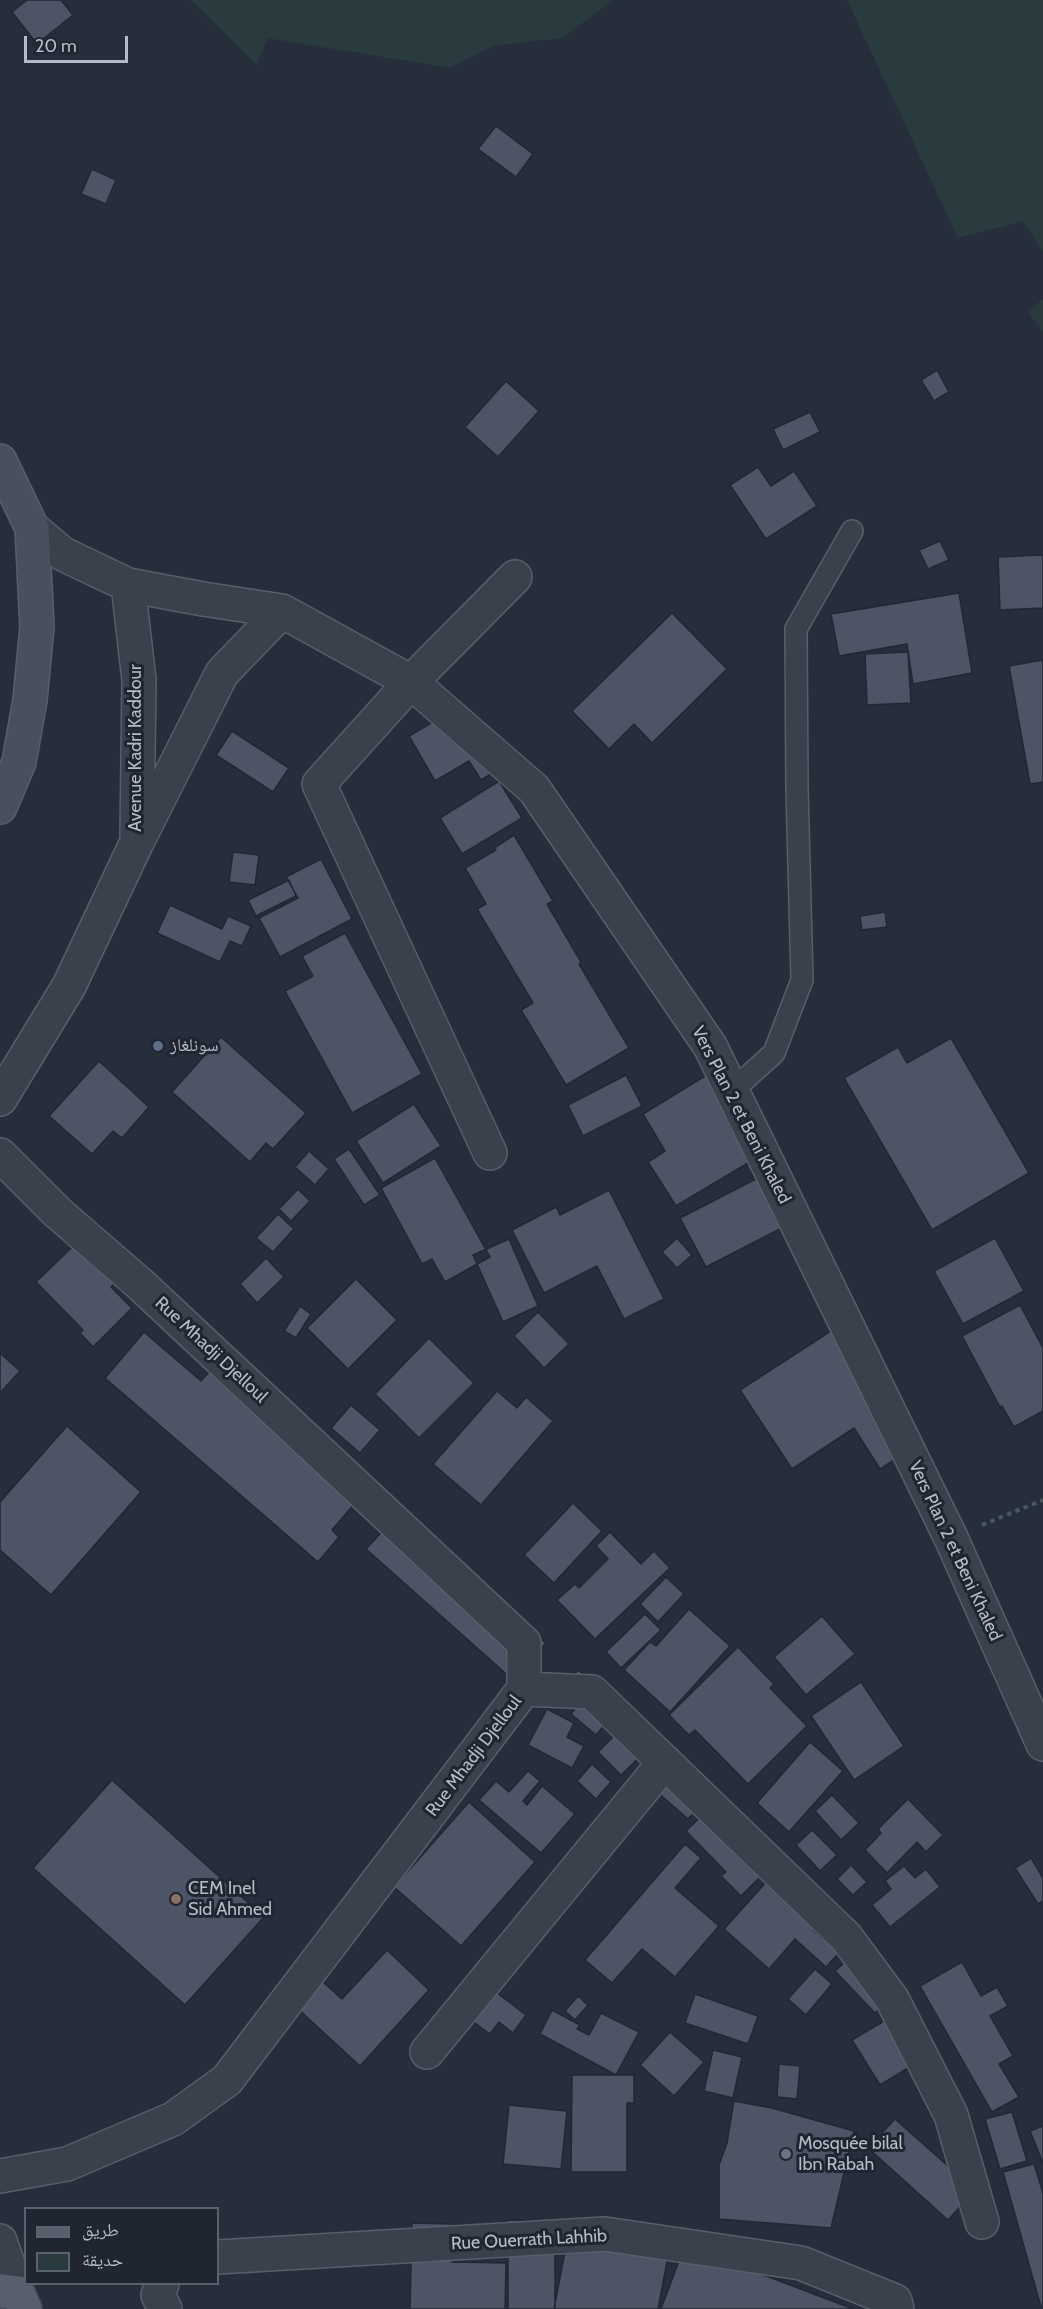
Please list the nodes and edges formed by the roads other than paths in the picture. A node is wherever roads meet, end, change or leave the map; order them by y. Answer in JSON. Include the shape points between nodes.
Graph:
{"nodes":[{"id":1,"x":0,"y":461,"type":"edge"},
{"id":2,"x":32,"y":528,"type":"junction"},
{"id":3,"x":852,"y":531,"type":"dead end"},
{"id":4,"x":515,"y":577,"type":"dead end"},
{"id":5,"x":128,"y":585,"type":"junction"},
{"id":6,"x":282,"y":611,"type":"junction"},
{"id":7,"x":411,"y":682,"type":"junction"},
{"id":8,"x":0,"y":807,"type":"edge"},
{"id":9,"x":136,"y":844,"type":"junction"},
{"id":10,"x":732,"y":1091,"type":"junction"},
{"id":11,"x":0,"y":1099,"type":"edge"},
{"id":12,"x":490,"y":1153,"type":"dead end"},
{"id":13,"x":0,"y":1155,"type":"edge"},
{"id":14,"x":524,"y":1689,"type":"junction"},
{"id":15,"x":1043,"y":1744,"type":"edge"},
{"id":16,"x":665,"y":1762,"type":"junction"},
{"id":17,"x":427,"y":2052,"type":"dead end"},
{"id":18,"x":0,"y":2176,"type":"edge"},
{"id":19,"x":982,"y":2222,"type":"dead end"},
{"id":20,"x":11,"y":2253,"type":"edge"},
{"id":21,"x":219,"y":2257,"type":"edge"},
{"id":22,"x":161,"y":2285,"type":"edge"},
{"id":23,"x":14,"y":2298,"type":"edge"},
{"id":24,"x":165,"y":2309,"type":"edge"},
{"id":25,"x":897,"y":2309,"type":"edge"}],
"edges":[{"from":1,"to":2,"type":"main road"},
{"from":2,"to":5,"type":"street","via":[[63,554]]},
{"from":2,"to":8,"type":"main road","via":[[37,627],[30,700],[19,762]]},
{"from":3,"to":10,"type":"lane","via":[[796,629],[802,980],[774,1053]]},
{"from":4,"to":7,"type":"street"},
{"from":5,"to":6,"type":"street"},
{"from":5,"to":9,"type":"street","name":"Avenue Kadri Kaddour","via":[[139,680]]},
{"from":6,"to":7,"type":"street","name":"Vers Plan 2 et Beni Khaled"},
{"from":6,"to":9,"type":"street","name":"Avenue Kadri Kaddour","via":[[222,673]]},
{"from":7,"to":10,"type":"street","name":"Vers Plan 2 et Beni Khaled","via":[[534,789],[710,1046]]},
{"from":7,"to":12,"type":"street","via":[[319,784]]},
{"from":9,"to":11,"type":"street","name":"Avenue Kadri Kaddour","via":[[69,986]]},
{"from":10,"to":15,"type":"street","name":"Vers Plan 2 et Beni Khaled","via":[[951,1538]]},
{"from":13,"to":14,"type":"street","name":"Rue Mhadji Djelloul","via":[[524,1643]]},
{"from":14,"to":16,"type":"street","via":[[592,1692]]},
{"from":14,"to":18,"type":"street","name":"Rue Mhadji Djelloul","via":[[227,2080],[162,2124],[67,2164]]},
{"from":16,"to":17,"type":"street"},
{"from":16,"to":19,"type":"street","via":[[846,1937],[892,1999],[951,2115]]},
{"from":20,"to":23,"type":"street"},
{"from":21,"to":25,"type":"street","name":"Rue Ouerrath Lahhib","via":[[605,2234],[801,2263],[895,2301]]},
{"from":22,"to":24,"type":"street","via":[[158,2295]]}]}
